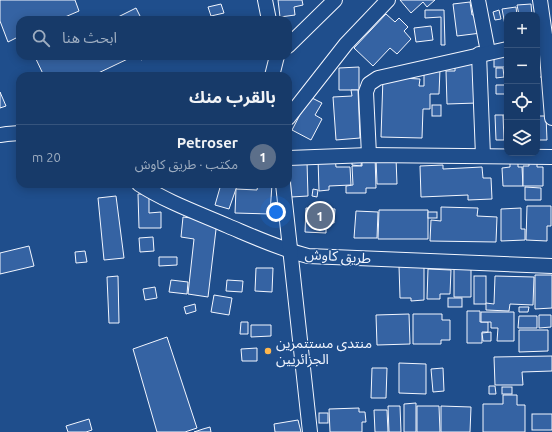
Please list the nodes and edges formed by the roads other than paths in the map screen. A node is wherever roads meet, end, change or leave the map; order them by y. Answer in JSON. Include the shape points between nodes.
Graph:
{"nodes":[{"id":1,"x":265,"y":0,"type":"edge"},
{"id":2,"x":335,"y":0,"type":"edge"},
{"id":3,"x":387,"y":0,"type":"edge"},
{"id":4,"x":478,"y":0,"type":"edge"},
{"id":5,"x":540,"y":0,"type":"edge"},
{"id":6,"x":268,"y":16,"type":"edge"},
{"id":7,"x":292,"y":42,"type":"edge"},
{"id":8,"x":541,"y":42,"type":"edge"},
{"id":9,"x":504,"y":50,"type":"edge"},
{"id":10,"x":484,"y":53,"type":"junction"},
{"id":11,"x":276,"y":60,"type":"edge"},
{"id":12,"x":273,"y":72,"type":"edge"},
{"id":13,"x":292,"y":113,"type":"edge"},
{"id":14,"x":552,"y":118,"type":"edge"},
{"id":15,"x":16,"y":133,"type":"edge"},
{"id":16,"x":0,"y":135,"type":"edge"},
{"id":17,"x":369,"y":155,"type":"junction"},
{"id":18,"x":483,"y":156,"type":"junction"},
{"id":19,"x":552,"y":157,"type":"edge"},
{"id":20,"x":292,"y":158,"type":"edge"},
{"id":21,"x":145,"y":188,"type":"edge"},
{"id":22,"x":282,"y":188,"type":"edge"},
{"id":23,"x":290,"y":252,"type":"junction"},
{"id":24,"x":552,"y":266,"type":"edge"},
{"id":25,"x":310,"y":432,"type":"edge"}],
"edges":[{"from":1,"to":6,"type":"street"},
{"from":2,"to":7,"type":"street"},
{"from":3,"to":13,"type":"street","via":[[346,44]]},
{"from":4,"to":10,"type":"street"},
{"from":5,"to":8,"type":"street"},
{"from":8,"to":14,"type":"street"},
{"from":9,"to":10,"type":"street"},
{"from":10,"to":17,"type":"street","via":[[378,78],[369,84],[366,92]]},
{"from":10,"to":18,"type":"street"},
{"from":11,"to":12,"type":"street"},
{"from":15,"to":16,"type":"street"},
{"from":17,"to":18,"type":"street"},
{"from":17,"to":20,"type":"street"},
{"from":18,"to":19,"type":"street"},
{"from":21,"to":23,"type":"street","name":"طريق كاوش"},
{"from":22,"to":23,"type":"street"},
{"from":23,"to":24,"type":"street","name":"طريق كاوش","via":[[308,256]]},
{"from":23,"to":25,"type":"street"}]}
